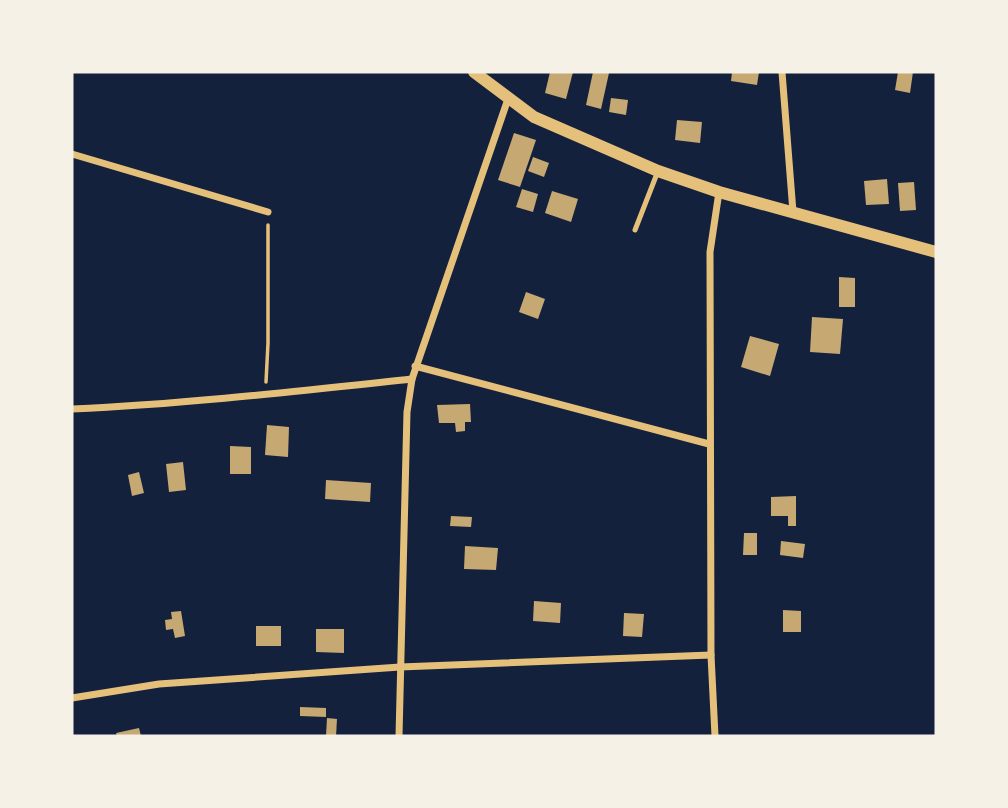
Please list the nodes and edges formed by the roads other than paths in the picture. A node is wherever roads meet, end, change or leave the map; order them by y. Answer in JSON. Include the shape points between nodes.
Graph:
{"nodes":[{"id":1,"x":782,"y":72,"type":"edge"},
{"id":2,"x":478,"y":73,"type":"edge"},
{"id":3,"x":508,"y":99,"type":"junction"},
{"id":4,"x":72,"y":154,"type":"edge"},
{"id":5,"x":657,"y":170,"type":"junction"},
{"id":6,"x":719,"y":192,"type":"junction"},
{"id":7,"x":268,"y":212,"type":"road end"},
{"id":8,"x":793,"y":212,"type":"junction"},
{"id":9,"x":635,"y":230,"type":"dead end"},
{"id":10,"x":936,"y":252,"type":"edge"},
{"id":11,"x":415,"y":366,"type":"junction"},
{"id":12,"x":412,"y":379,"type":"junction"},
{"id":13,"x":72,"y":409,"type":"edge"},
{"id":14,"x":709,"y":443,"type":"junction"},
{"id":15,"x":711,"y":655,"type":"junction"},
{"id":16,"x":400,"y":667,"type":"junction"},
{"id":17,"x":72,"y":698,"type":"edge"},
{"id":18,"x":399,"y":736,"type":"edge"},
{"id":19,"x":715,"y":736,"type":"edge"}],
"edges":[{"from":1,"to":8,"type":"street"},
{"from":2,"to":3,"type":"street"},
{"from":3,"to":5,"type":"street","via":[[534,117]]},
{"from":3,"to":11,"type":"street"},
{"from":4,"to":7,"type":"street"},
{"from":5,"to":6,"type":"street"},
{"from":5,"to":9,"type":"lane"},
{"from":6,"to":8,"type":"street"},
{"from":6,"to":14,"type":"street","via":[[710,252]]},
{"from":8,"to":10,"type":"street"},
{"from":11,"to":12,"type":"street"},
{"from":11,"to":14,"type":"street"},
{"from":12,"to":13,"type":"street"},
{"from":12,"to":16,"type":"street","via":[[407,412]]},
{"from":14,"to":15,"type":"street"},
{"from":15,"to":16,"type":"street"},
{"from":15,"to":19,"type":"street"},
{"from":16,"to":17,"type":"street","via":[[159,684]]},
{"from":16,"to":18,"type":"street"}]}
